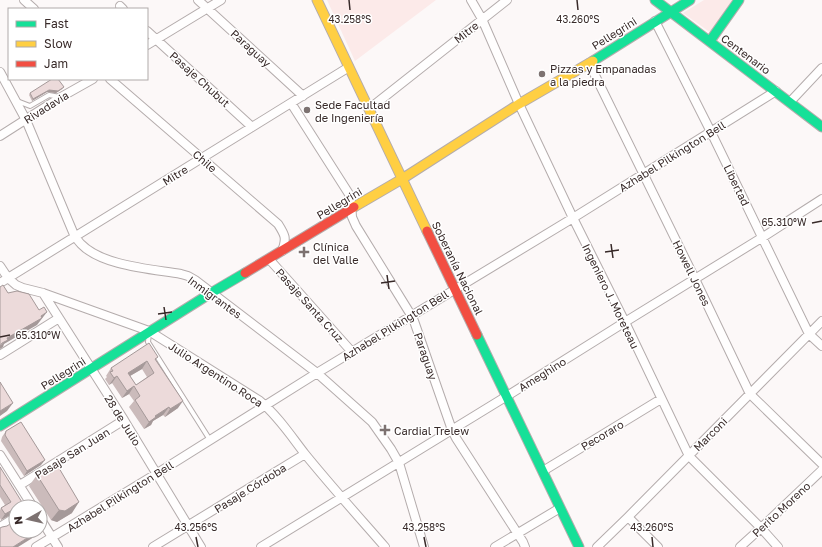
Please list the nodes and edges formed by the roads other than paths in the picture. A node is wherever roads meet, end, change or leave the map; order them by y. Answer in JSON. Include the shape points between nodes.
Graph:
{"nodes":[{"id":1,"x":24,"y":0,"type":"edge"},
{"id":2,"x":198,"y":0,"type":"edge"},
{"id":3,"x":221,"y":0,"type":"edge"},
{"id":4,"x":317,"y":0,"type":"edge"},
{"id":5,"x":471,"y":0,"type":"edge"},
{"id":6,"x":507,"y":0,"type":"edge"},
{"id":7,"x":655,"y":0,"type":"edge"},
{"id":8,"x":690,"y":0,"type":"edge"},
{"id":9,"x":739,"y":0,"type":"edge"},
{"id":10,"x":33,"y":8,"type":"edge"},
{"id":11,"x":208,"y":8,"type":"junction"},
{"id":12,"x":670,"y":12,"type":"junction"},
{"id":13,"x":482,"y":20,"type":"junction"},
{"id":14,"x":655,"y":21,"type":"junction"},
{"id":15,"x":148,"y":32,"type":"edge"},
{"id":16,"x":156,"y":39,"type":"junction"},
{"id":17,"x":710,"y":41,"type":"junction"},
{"id":18,"x":148,"y":44,"type":"edge"},
{"id":19,"x":589,"y":63,"type":"junction"},
{"id":20,"x":349,"y":67,"type":"junction"},
{"id":21,"x":822,"y":68,"type":"edge"},
{"id":22,"x":0,"y":72,"type":"edge"},
{"id":23,"x":91,"y":80,"type":"edge"},
{"id":24,"x":111,"y":80,"type":"edge"},
{"id":25,"x":776,"y":91,"type":"junction"},
{"id":26,"x":303,"y":96,"type":"junction"},
{"id":27,"x":61,"y":97,"type":"junction"},
{"id":28,"x":16,"y":101,"type":"junction"},
{"id":29,"x":790,"y":102,"type":"junction"},
{"id":30,"x":291,"y":103,"type":"junction"},
{"id":31,"x":519,"y":104,"type":"junction"},
{"id":32,"x":369,"y":109,"type":"junction"},
{"id":33,"x":26,"y":120,"type":"junction"},
{"id":34,"x":822,"y":127,"type":"edge"},
{"id":35,"x":252,"y":128,"type":"junction"},
{"id":36,"x":711,"y":132,"type":"junction"},
{"id":37,"x":0,"y":136,"type":"edge"},
{"id":38,"x":202,"y":158,"type":"junction"},
{"id":39,"x":644,"y":173,"type":"junction"},
{"id":40,"x":402,"y":179,"type":"junction"},
{"id":41,"x":822,"y":199,"type":"edge"},
{"id":42,"x":352,"y":210,"type":"junction"},
{"id":43,"x":573,"y":218,"type":"junction"},
{"id":44,"x":75,"y":237,"type":"junction"},
{"id":45,"x":763,"y":237,"type":"junction"},
{"id":46,"x":282,"y":251,"type":"junction"},
{"id":47,"x":268,"y":259,"type":"junction"},
{"id":48,"x":0,"y":266,"type":"edge"},
{"id":49,"x":8,"y":278,"type":"junction"},
{"id":50,"x":695,"y":279,"type":"junction"},
{"id":51,"x":0,"y":283,"type":"edge"},
{"id":52,"x":455,"y":288,"type":"junction"},
{"id":53,"x":211,"y":292,"type":"junction"},
{"id":54,"x":43,"y":294,"type":"junction"},
{"id":55,"x":411,"y":315,"type":"junction"},
{"id":56,"x":59,"y":318,"type":"junction"},
{"id":57,"x":822,"y":320,"type":"edge"},
{"id":58,"x":625,"y":322,"type":"junction"},
{"id":59,"x":149,"y":331,"type":"junction"},
{"id":60,"x":809,"y":334,"type":"junction"},
{"id":61,"x":822,"y":346,"type":"edge"},
{"id":62,"x":352,"y":352,"type":"junction"},
{"id":63,"x":0,"y":355,"type":"edge"},
{"id":64,"x":91,"y":369,"type":"junction"},
{"id":65,"x":317,"y":373,"type":"junction"},
{"id":66,"x":750,"y":394,"type":"junction"},
{"id":67,"x":507,"y":396,"type":"junction"},
{"id":68,"x":662,"y":399,"type":"junction"},
{"id":69,"x":265,"y":405,"type":"junction"},
{"id":70,"x":124,"y":420,"type":"junction"},
{"id":71,"x":0,"y":426,"type":"edge"},
{"id":72,"x":452,"y":430,"type":"junction"},
{"id":73,"x":210,"y":440,"type":"junction"},
{"id":74,"x":305,"y":454,"type":"junction"},
{"id":75,"x":0,"y":455,"type":"edge"},
{"id":76,"x":688,"y":456,"type":"junction"},
{"id":77,"x":399,"y":463,"type":"junction"},
{"id":78,"x":822,"y":464,"type":"edge"},
{"id":79,"x":3,"y":465,"type":"edge"},
{"id":80,"x":822,"y":470,"type":"edge"},
{"id":81,"x":542,"y":471,"type":"junction"},
{"id":82,"x":156,"y":474,"type":"junction"},
{"id":83,"x":20,"y":485,"type":"junction"},
{"id":84,"x":342,"y":498,"type":"junction"},
{"id":85,"x":28,"y":499,"type":"edge"},
{"id":86,"x":560,"y":508,"type":"junction"},
{"id":87,"x":628,"y":517,"type":"junction"},
{"id":88,"x":188,"y":526,"type":"junction"},
{"id":89,"x":761,"y":528,"type":"junction"},
{"id":90,"x":48,"y":531,"type":"edge"},
{"id":91,"x":518,"y":534,"type":"junction"},
{"id":92,"x":52,"y":538,"type":"junction"},
{"id":93,"x":36,"y":547,"type":"edge"},
{"id":94,"x":58,"y":547,"type":"edge"},
{"id":95,"x":154,"y":547,"type":"edge"},
{"id":96,"x":201,"y":547,"type":"edge"},
{"id":97,"x":262,"y":547,"type":"edge"},
{"id":98,"x":385,"y":547,"type":"edge"},
{"id":99,"x":424,"y":547,"type":"edge"},
{"id":100,"x":495,"y":547,"type":"edge"},
{"id":101,"x":525,"y":547,"type":"edge"},
{"id":102,"x":579,"y":547,"type":"edge"},
{"id":103,"x":597,"y":547,"type":"edge"},
{"id":104,"x":658,"y":547,"type":"edge"},
{"id":105,"x":740,"y":547,"type":"edge"},
{"id":106,"x":778,"y":547,"type":"edge"}],
"edges":[{"from":1,"to":10,"type":"street"},
{"from":2,"to":11,"type":"street","name":"Paraguay"},
{"from":3,"to":11,"type":"street"},
{"from":4,"to":20,"type":"street","name":"Soberanía Nacional"},
{"from":5,"to":13,"type":"street","name":"Ingeniero J. Moreteau"},
{"from":6,"to":13,"type":"street","name":"Mitre"},
{"from":7,"to":12,"type":"street","name":"Centenario"},
{"from":8,"to":12,"type":"street","name":"Pellegrini"},
{"from":9,"to":17,"type":"street"},
{"from":11,"to":16,"type":"street"},
{"from":11,"to":26,"type":"street","name":"Paraguay"},
{"from":12,"to":14,"type":"street","name":"Pellegrini"},
{"from":12,"to":17,"type":"street","name":"Centenario"},
{"from":13,"to":31,"type":"street","name":"Ingeniero J. Moreteau"},
{"from":13,"to":32,"type":"street","name":"Mitre"},
{"from":14,"to":19,"type":"street","name":"Pellegrini"},
{"from":14,"to":36,"type":"street","name":"Libertad"},
{"from":15,"to":16,"type":"street","name":"Pasaje Chubut"},
{"from":16,"to":18,"type":"street"},
{"from":16,"to":35,"type":"street","name":"Pasaje Chubut"},
{"from":17,"to":25,"type":"street","name":"Centenario"},
{"from":19,"to":31,"type":"street","name":"Pellegrini"},
{"from":19,"to":39,"type":"street","name":"Howell Jones"},
{"from":20,"to":26,"type":"street","name":"Mitre"},
{"from":20,"to":32,"type":"street","name":"Soberanía Nacional"},
{"from":21,"to":29,"type":"street"},
{"from":22,"to":28,"type":"street","name":"Inmigrantes"},
{"from":23,"to":27,"type":"street","name":"Rivadavia"},
{"from":24,"to":38,"type":"street","name":"Chile"},
{"from":25,"to":29,"type":"street","name":"Centenario"},
{"from":25,"to":36,"type":"street","name":"Azhabel Pilkington Bell"},
{"from":26,"to":30,"type":"street","name":"Mitre"},
{"from":27,"to":28,"type":"lane","via":[[49,95],[30,106]]},
{"from":27,"to":33,"type":"street","name":"Rivadavia"},
{"from":28,"to":33,"type":"street","name":"Inmigrantes"},
{"from":29,"to":34,"type":"street","name":"Centenario"},
{"from":30,"to":35,"type":"street","name":"Mitre"},
{"from":30,"to":42,"type":"street","name":"Paraguay","via":[[349,194]]},
{"from":31,"to":40,"type":"street","name":"Pellegrini"},
{"from":31,"to":43,"type":"street","name":"Ingeniero J. Moreteau"},
{"from":32,"to":40,"type":"street","name":"Soberanía Nacional"},
{"from":33,"to":37,"type":"street","name":"Rivadavia"},
{"from":33,"to":44,"type":"street","name":"Inmigrantes"},
{"from":35,"to":38,"type":"street","name":"Mitre"},
{"from":36,"to":39,"type":"street","name":"Azhabel Pilkington Bell"},
{"from":36,"to":45,"type":"street","name":"Libertad"},
{"from":38,"to":44,"type":"street","name":"Mitre"},
{"from":38,"to":46,"type":"street","name":"Chile","via":[[278,224],[285,238]]},
{"from":39,"to":43,"type":"street","name":"Azhabel Pilkington Bell"},
{"from":39,"to":50,"type":"street","name":"Howell Jones"},
{"from":40,"to":42,"type":"street","name":"Pellegrini"},
{"from":40,"to":52,"type":"street","name":"Soberanía Nacional"},
{"from":41,"to":45,"type":"street","name":"Ameghino"},
{"from":42,"to":46,"type":"street","name":"Pellegrini"},
{"from":42,"to":55,"type":"street","name":"Paraguay","via":[[356,226]]},
{"from":43,"to":52,"type":"street","name":"Azhabel Pilkington Bell"},
{"from":43,"to":58,"type":"street","name":"Ingeniero J. Moreteau"},
{"from":44,"to":49,"type":"street","name":"Mitre"},
{"from":44,"to":53,"type":"street","name":"Inmigrantes","via":[[88,250],[103,258],[188,276]]},
{"from":45,"to":50,"type":"street","name":"Ameghino"},
{"from":45,"to":60,"type":"street","name":"Libertad"},
{"from":46,"to":47,"type":"street","name":"Pellegrini"},
{"from":47,"to":53,"type":"street","name":"Pellegrini"},
{"from":47,"to":62,"type":"street","name":"Pasaje Santa Cruz"},
{"from":48,"to":49,"type":"street","name":"Julio Argentino Roca"},
{"from":49,"to":51,"type":"street","name":"Mitre"},
{"from":49,"to":54,"type":"street","name":"Julio Argentino Roca","via":[[16,285]]},
{"from":50,"to":58,"type":"street","name":"Ameghino"},
{"from":50,"to":66,"type":"street","name":"Howell Jones"},
{"from":52,"to":55,"type":"street","name":"Azhabel Pilkington Bell"},
{"from":52,"to":67,"type":"street","name":"Soberanía Nacional"},
{"from":53,"to":59,"type":"street","name":"Pellegrini"},
{"from":53,"to":65,"type":"street","name":"Inmigrantes"},
{"from":54,"to":56,"type":"street","name":"28 de Julio"},
{"from":54,"to":59,"type":"street","name":"Julio Argentino Roca"},
{"from":55,"to":62,"type":"street","name":"Azhabel Pilkington Bell"},
{"from":55,"to":72,"type":"street","name":"Paraguay"},
{"from":56,"to":63,"type":"street"},
{"from":56,"to":64,"type":"street","name":"28 de Julio"},
{"from":57,"to":60,"type":"street","name":"Marconi"},
{"from":58,"to":67,"type":"street","name":"Ameghino"},
{"from":58,"to":68,"type":"street","name":"Ingeniero J. Moreteau"},
{"from":59,"to":64,"type":"street","name":"Pellegrini"},
{"from":59,"to":69,"type":"street","name":"Julio Argentino Roca"},
{"from":59,"to":73,"type":"lane","via":[[148,342]]},
{"from":60,"to":61,"type":"street","name":"Libertad"},
{"from":60,"to":66,"type":"street","name":"Marconi"},
{"from":62,"to":65,"type":"street","name":"Azhabel Pilkington Bell"},
{"from":64,"to":70,"type":"street","name":"28 de Julio"},
{"from":64,"to":71,"type":"street","name":"Pellegrini"},
{"from":65,"to":69,"type":"street","name":"Azhabel Pilkington Bell"},
{"from":65,"to":77,"type":"street","name":"Inmigrantes","via":[[372,422]]},
{"from":66,"to":76,"type":"street","name":"Marconi"},
{"from":66,"to":78,"type":"street","name":"Howell Jones"},
{"from":67,"to":72,"type":"street","name":"Ameghino"},
{"from":67,"to":81,"type":"street","name":"Soberanía Nacional"},
{"from":68,"to":76,"type":"street","name":"Ingeniero J. Moreteau"},
{"from":68,"to":81,"type":"street","name":"Pecoraro"},
{"from":69,"to":73,"type":"street","name":"Azhabel Pilkington Bell"},
{"from":69,"to":74,"type":"street","name":"Julio Argentino Roca"},
{"from":70,"to":82,"type":"street","name":"28 de Julio"},
{"from":70,"to":83,"type":"street","name":"Pasaje San Juan"},
{"from":72,"to":77,"type":"street","name":"Ameghino"},
{"from":72,"to":91,"type":"street","name":"Paraguay"},
{"from":73,"to":82,"type":"street","name":"Azhabel Pilkington Bell"},
{"from":74,"to":84,"type":"street","name":"Julio Argentino Roca"},
{"from":74,"to":88,"type":"street","name":"Pasaje Córdoba"},
{"from":75,"to":79,"type":"street"},
{"from":76,"to":87,"type":"street","name":"Marconi"},
{"from":76,"to":89,"type":"street","name":"Ingeniero J. Moreteau"},
{"from":77,"to":84,"type":"street","name":"Ameghino"},
{"from":77,"to":99,"type":"street","name":"Inmigrantes"},
{"from":79,"to":83,"type":"street"},
{"from":80,"to":89,"type":"street","name":"Perito Moreno"},
{"from":81,"to":86,"type":"street","name":"Soberanía Nacional"},
{"from":82,"to":88,"type":"street","name":"28 de Julio"},
{"from":82,"to":92,"type":"street","name":"Azhabel Pilkington Bell"},
{"from":83,"to":85,"type":"street"},
{"from":84,"to":97,"type":"street","name":"Ameghino"},
{"from":84,"to":98,"type":"street","name":"Julio Argentino Roca"},
{"from":86,"to":91,"type":"street"},
{"from":86,"to":102,"type":"street","name":"Soberanía Nacional"},
{"from":87,"to":103,"type":"street","name":"Marconi"},
{"from":87,"to":104,"type":"street"},
{"from":88,"to":95,"type":"street","name":"Pasaje Córdoba"},
{"from":88,"to":96,"type":"street","name":"28 de Julio"},
{"from":89,"to":105,"type":"street","name":"Perito Moreno"},
{"from":89,"to":106,"type":"street","name":"Ingeniero J. Moreteau"},
{"from":90,"to":92,"type":"street"},
{"from":91,"to":100,"type":"street"},
{"from":91,"to":101,"type":"street","name":"Paraguay"},
{"from":92,"to":93,"type":"street","name":"Azhabel Pilkington Bell"},
{"from":92,"to":94,"type":"street"}]}
